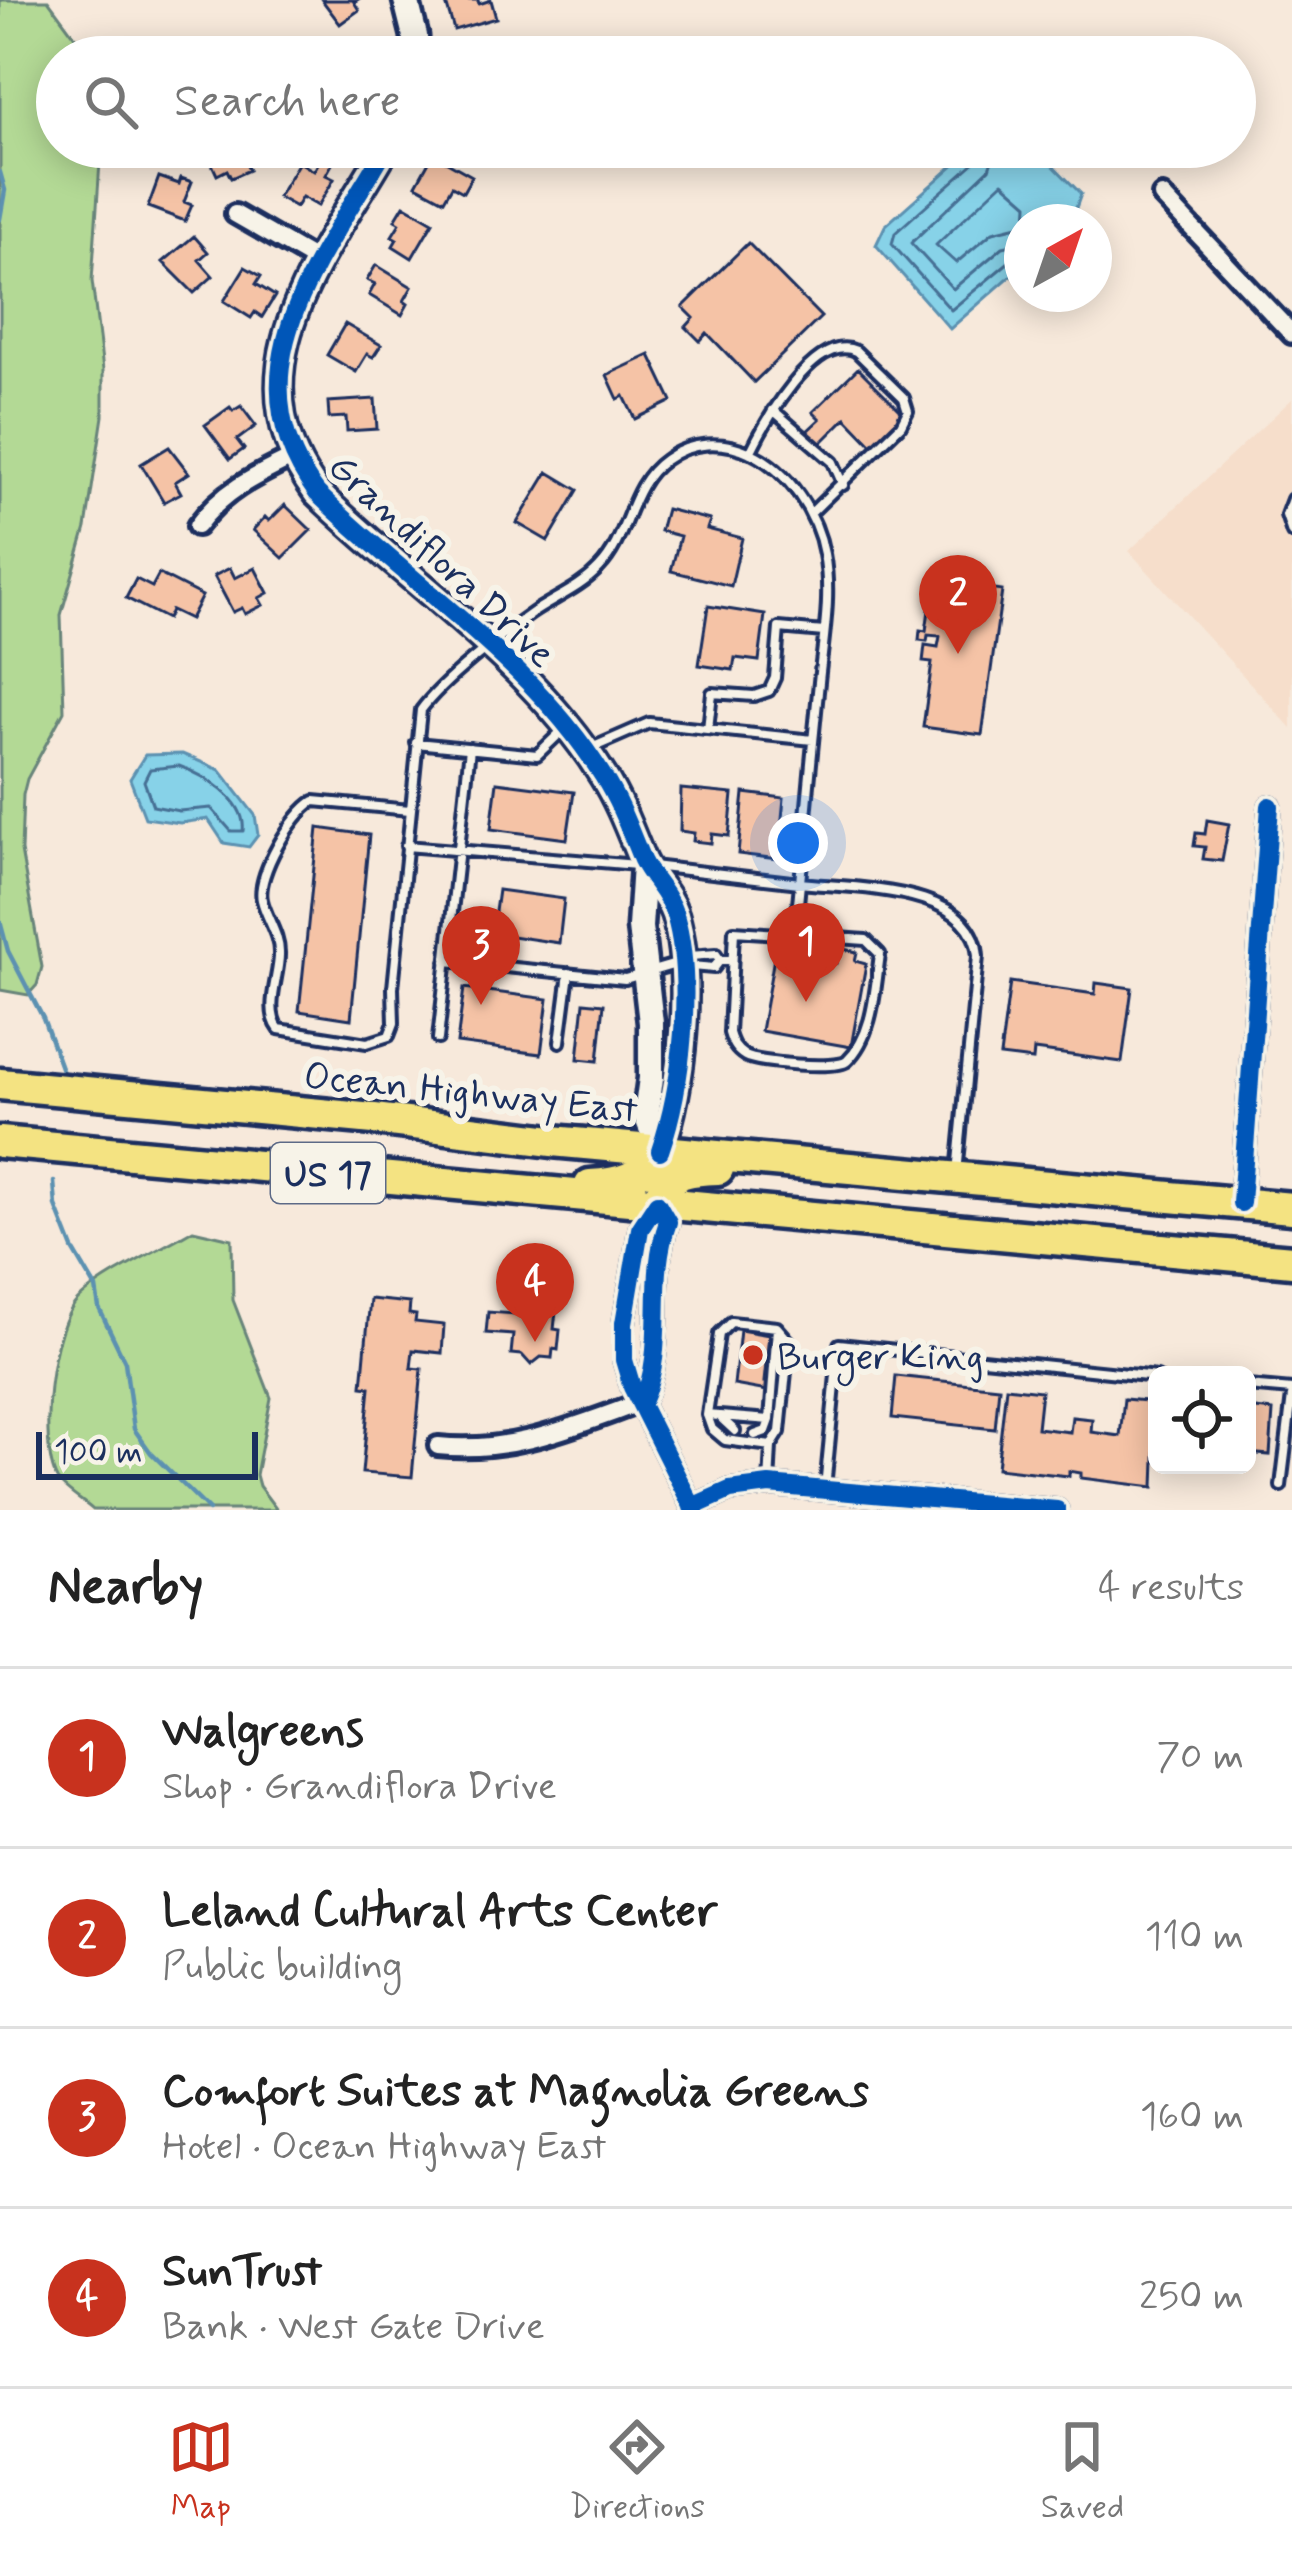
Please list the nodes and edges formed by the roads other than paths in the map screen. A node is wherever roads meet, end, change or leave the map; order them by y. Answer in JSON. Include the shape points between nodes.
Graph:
{"nodes":[{"id":1,"x":406,"y":0,"type":"edge"},
{"id":2,"x":415,"y":36,"type":"edge"},
{"id":3,"x":374,"y":168,"type":"edge"},
{"id":4,"x":1162,"y":196,"type":"dead end"},
{"id":5,"x":236,"y":214,"type":"dead end"},
{"id":6,"x":320,"y":263,"type":"junction"},
{"id":7,"x":1292,"y":334,"type":"edge"},
{"id":8,"x":773,"y":410,"type":"junction"},
{"id":9,"x":750,"y":452,"type":"junction"},
{"id":10,"x":293,"y":457,"type":"junction"},
{"id":11,"x":843,"y":485,"type":"junction"},
{"id":12,"x":1292,"y":499,"type":"edge"},
{"id":13,"x":810,"y":514,"type":"junction"},
{"id":14,"x":197,"y":526,"type":"dead end"},
{"id":15,"x":1292,"y":533,"type":"edge"},
{"id":16,"x":824,"y":632,"type":"junction"},
{"id":17,"x":490,"y":647,"type":"junction"},
{"id":18,"x":567,"y":726,"type":"junction"},
{"id":19,"x":709,"y":729,"type":"junction"},
{"id":20,"x":813,"y":740,"type":"junction"},
{"id":21,"x":416,"y":743,"type":"junction"},
{"id":22,"x":470,"y":748,"type":"junction"},
{"id":23,"x":586,"y":750,"type":"junction"},
{"id":24,"x":1270,"y":806,"type":"dead end"},
{"id":25,"x":410,"y":810,"type":"junction"},
{"id":26,"x":406,"y":847,"type":"junction"},
{"id":27,"x":459,"y":851,"type":"junction"},
{"id":28,"x":644,"y":865,"type":"junction"},
{"id":29,"x":800,"y":883,"type":"junction"},
{"id":30,"x":795,"y":935,"type":"junction"},
{"id":31,"x":732,"y":960,"type":"junction"},
{"id":32,"x":446,"y":961,"type":"junction"},
{"id":33,"x":681,"y":962,"type":"junction"},
{"id":34,"x":569,"y":973,"type":"junction"},
{"id":35,"x":648,"y":975,"type":"junction"},
{"id":36,"x":438,"y":1039,"type":"dead end"},
{"id":37,"x":560,"y":1042,"type":"dead end"},
{"id":38,"x":0,"y":1084,"type":"edge"},
{"id":39,"x":0,"y":1142,"type":"edge"},
{"id":40,"x":660,"y":1150,"type":"junction"},
{"id":41,"x":820,"y":1165,"type":"junction"},
{"id":42,"x":956,"y":1178,"type":"junction"},
{"id":43,"x":506,"y":1190,"type":"junction"},
{"id":44,"x":657,"y":1203,"type":"junction"},
{"id":45,"x":1241,"y":1204,"type":"junction"},
{"id":46,"x":1292,"y":1208,"type":"edge"},
{"id":47,"x":1292,"y":1259,"type":"edge"},
{"id":48,"x":777,"y":1327,"type":"junction"},
{"id":49,"x":1148,"y":1376,"type":"edge"},
{"id":50,"x":1256,"y":1387,"type":"edge"},
{"id":51,"x":1292,"y":1393,"type":"edge"},
{"id":52,"x":642,"y":1402,"type":"junction"},
{"id":53,"x":707,"y":1415,"type":"junction"},
{"id":54,"x":721,"y":1417,"type":"junction"},
{"id":55,"x":770,"y":1420,"type":"junction"},
{"id":56,"x":735,"y":1431,"type":"dead end"},
{"id":57,"x":754,"y":1435,"type":"dead end"},
{"id":58,"x":438,"y":1446,"type":"dead end"},
{"id":59,"x":771,"y":1446,"type":"junction"},
{"id":60,"x":769,"y":1485,"type":"junction"},
{"id":61,"x":1281,"y":1486,"type":"dead end"},
{"id":62,"x":824,"y":1488,"type":"junction"},
{"id":63,"x":959,"y":1505,"type":"edge"},
{"id":64,"x":693,"y":1508,"type":"edge"},
{"id":65,"x":1057,"y":1510,"type":"edge"}],
"edges":[{"from":1,"to":2,"type":"street"},
{"from":3,"to":6,"type":"street","name":"Grandiflora Drive"},
{"from":4,"to":7,"type":"street"},
{"from":5,"to":6,"type":"street"},
{"from":6,"to":10,"type":"street","name":"Grandiflora Drive","via":[[279,361]]},
{"from":8,"to":9,"type":"lane"},
{"from":8,"to":11,"type":"lane","via":[[832,462]]},
{"from":8,"to":11,"type":"lane","via":[[840,346],[856,351],[904,398],[907,416]]},
{"from":9,"to":13,"type":"lane","via":[[787,480]]},
{"from":9,"to":17,"type":"lane","via":[[706,444],[666,458],[642,484],[598,569]]},
{"from":10,"to":14,"type":"street","via":[[242,482]]},
{"from":10,"to":17,"type":"street","name":"Grandiflora Drive","via":[[317,493]]},
{"from":11,"to":13,"type":"lane"},
{"from":12,"to":15,"type":"lane"},
{"from":13,"to":16,"type":"lane","via":[[826,564]]},
{"from":16,"to":19,"type":"lane","via":[[779,628],[769,691],[712,693]]},
{"from":16,"to":20,"type":"lane"},
{"from":17,"to":18,"type":"street","name":"Grandiflora Drive"},
{"from":17,"to":21,"type":"lane","via":[[426,704]]},
{"from":18,"to":22,"type":"lane","via":[[537,755]]},
{"from":18,"to":23,"type":"street","name":"Grandiflora Drive"},
{"from":19,"to":20,"type":"lane"},
{"from":19,"to":23,"type":"lane","via":[[649,723]]},
{"from":20,"to":29,"type":"lane"},
{"from":21,"to":22,"type":"lane"},
{"from":21,"to":25,"type":"lane"},
{"from":22,"to":27,"type":"lane"},
{"from":23,"to":28,"type":"street","name":"Grandiflora Drive"},
{"from":24,"to":45,"type":"street"},
{"from":25,"to":26,"type":"lane"},
{"from":25,"to":26,"type":"lane","via":[[314,801],[296,817],[261,891],[279,947],[272,1016],[279,1029],[367,1042],[393,1030]]},
{"from":26,"to":27,"type":"lane"},
{"from":27,"to":28,"type":"lane"},
{"from":27,"to":32,"type":"lane"},
{"from":28,"to":29,"type":"lane"},
{"from":28,"to":33,"type":"street","name":"Grandiflora Drive","via":[[670,903]]},
{"from":28,"to":35,"type":"street","name":"Grandiflora Drive","via":[[640,927]]},
{"from":29,"to":30,"type":"lane"},
{"from":29,"to":42,"type":"lane","via":[[932,899],[973,934],[978,956]]},
{"from":30,"to":31,"type":"lane","via":[[734,931]]},
{"from":30,"to":31,"type":"lane","via":[[866,940],[880,954],[872,1016],[843,1065],[740,1052],[729,1033]]},
{"from":31,"to":33,"type":"lane","via":[[694,953]]},
{"from":32,"to":34,"type":"lane"},
{"from":32,"to":36,"type":"lane"},
{"from":33,"to":35,"type":"lane"},
{"from":33,"to":40,"type":"street","name":"Grandiflora Drive","via":[[682,1026]]},
{"from":34,"to":35,"type":"lane"},
{"from":34,"to":37,"type":"lane"},
{"from":35,"to":40,"type":"street","name":"Grandiflora Drive","via":[[646,1115]]},
{"from":38,"to":40,"type":"highway","name":"Ocean Highway East","number":"US 17"},
{"from":39,"to":43,"type":"highway","number":"US 17"},
{"from":40,"to":41,"type":"highway","name":"Ocean Highway East","number":"US 17"},
{"from":40,"to":43,"type":"highway","via":[[624,1183]]},
{"from":41,"to":42,"type":"highway","name":"Ocean Highway East","number":"US 17"},
{"from":41,"to":44,"type":"highway","via":[[688,1171],[666,1181]]},
{"from":42,"to":45,"type":"highway","name":"Ocean Highway East","number":"US 17"},
{"from":43,"to":44,"type":"highway","number":"US 17"},
{"from":44,"to":47,"type":"highway","number":"US 17"},
{"from":44,"to":52,"type":"street","via":[[668,1222],[655,1280],[654,1365]]},
{"from":44,"to":52,"type":"street","via":[[640,1229],[623,1323],[627,1376]]},
{"from":45,"to":46,"type":"highway","name":"Ocean Highway East","number":"US 17"},
{"from":48,"to":53,"type":"lane","via":[[731,1322],[719,1334]]},
{"from":48,"to":55,"type":"lane"},
{"from":48,"to":59,"type":"lane","via":[[789,1341],[780,1432]]},
{"from":49,"to":62,"type":"lane","via":[[839,1344]]},
{"from":50,"to":51,"type":"lane"},
{"from":51,"to":61,"type":"lane"},
{"from":52,"to":58,"type":"street","via":[[513,1445]]},
{"from":52,"to":64,"type":"street"},
{"from":53,"to":54,"type":"lane"},
{"from":53,"to":59,"type":"lane","via":[[725,1440]]},
{"from":54,"to":55,"type":"lane"},
{"from":54,"to":56,"type":"lane"},
{"from":55,"to":57,"type":"lane","via":[[766,1432]]},
{"from":59,"to":60,"type":"lane"},
{"from":60,"to":62,"type":"street"},
{"from":60,"to":64,"type":"street","via":[[730,1490]]},
{"from":62,"to":63,"type":"street"},
{"from":63,"to":65,"type":"street"}]}
